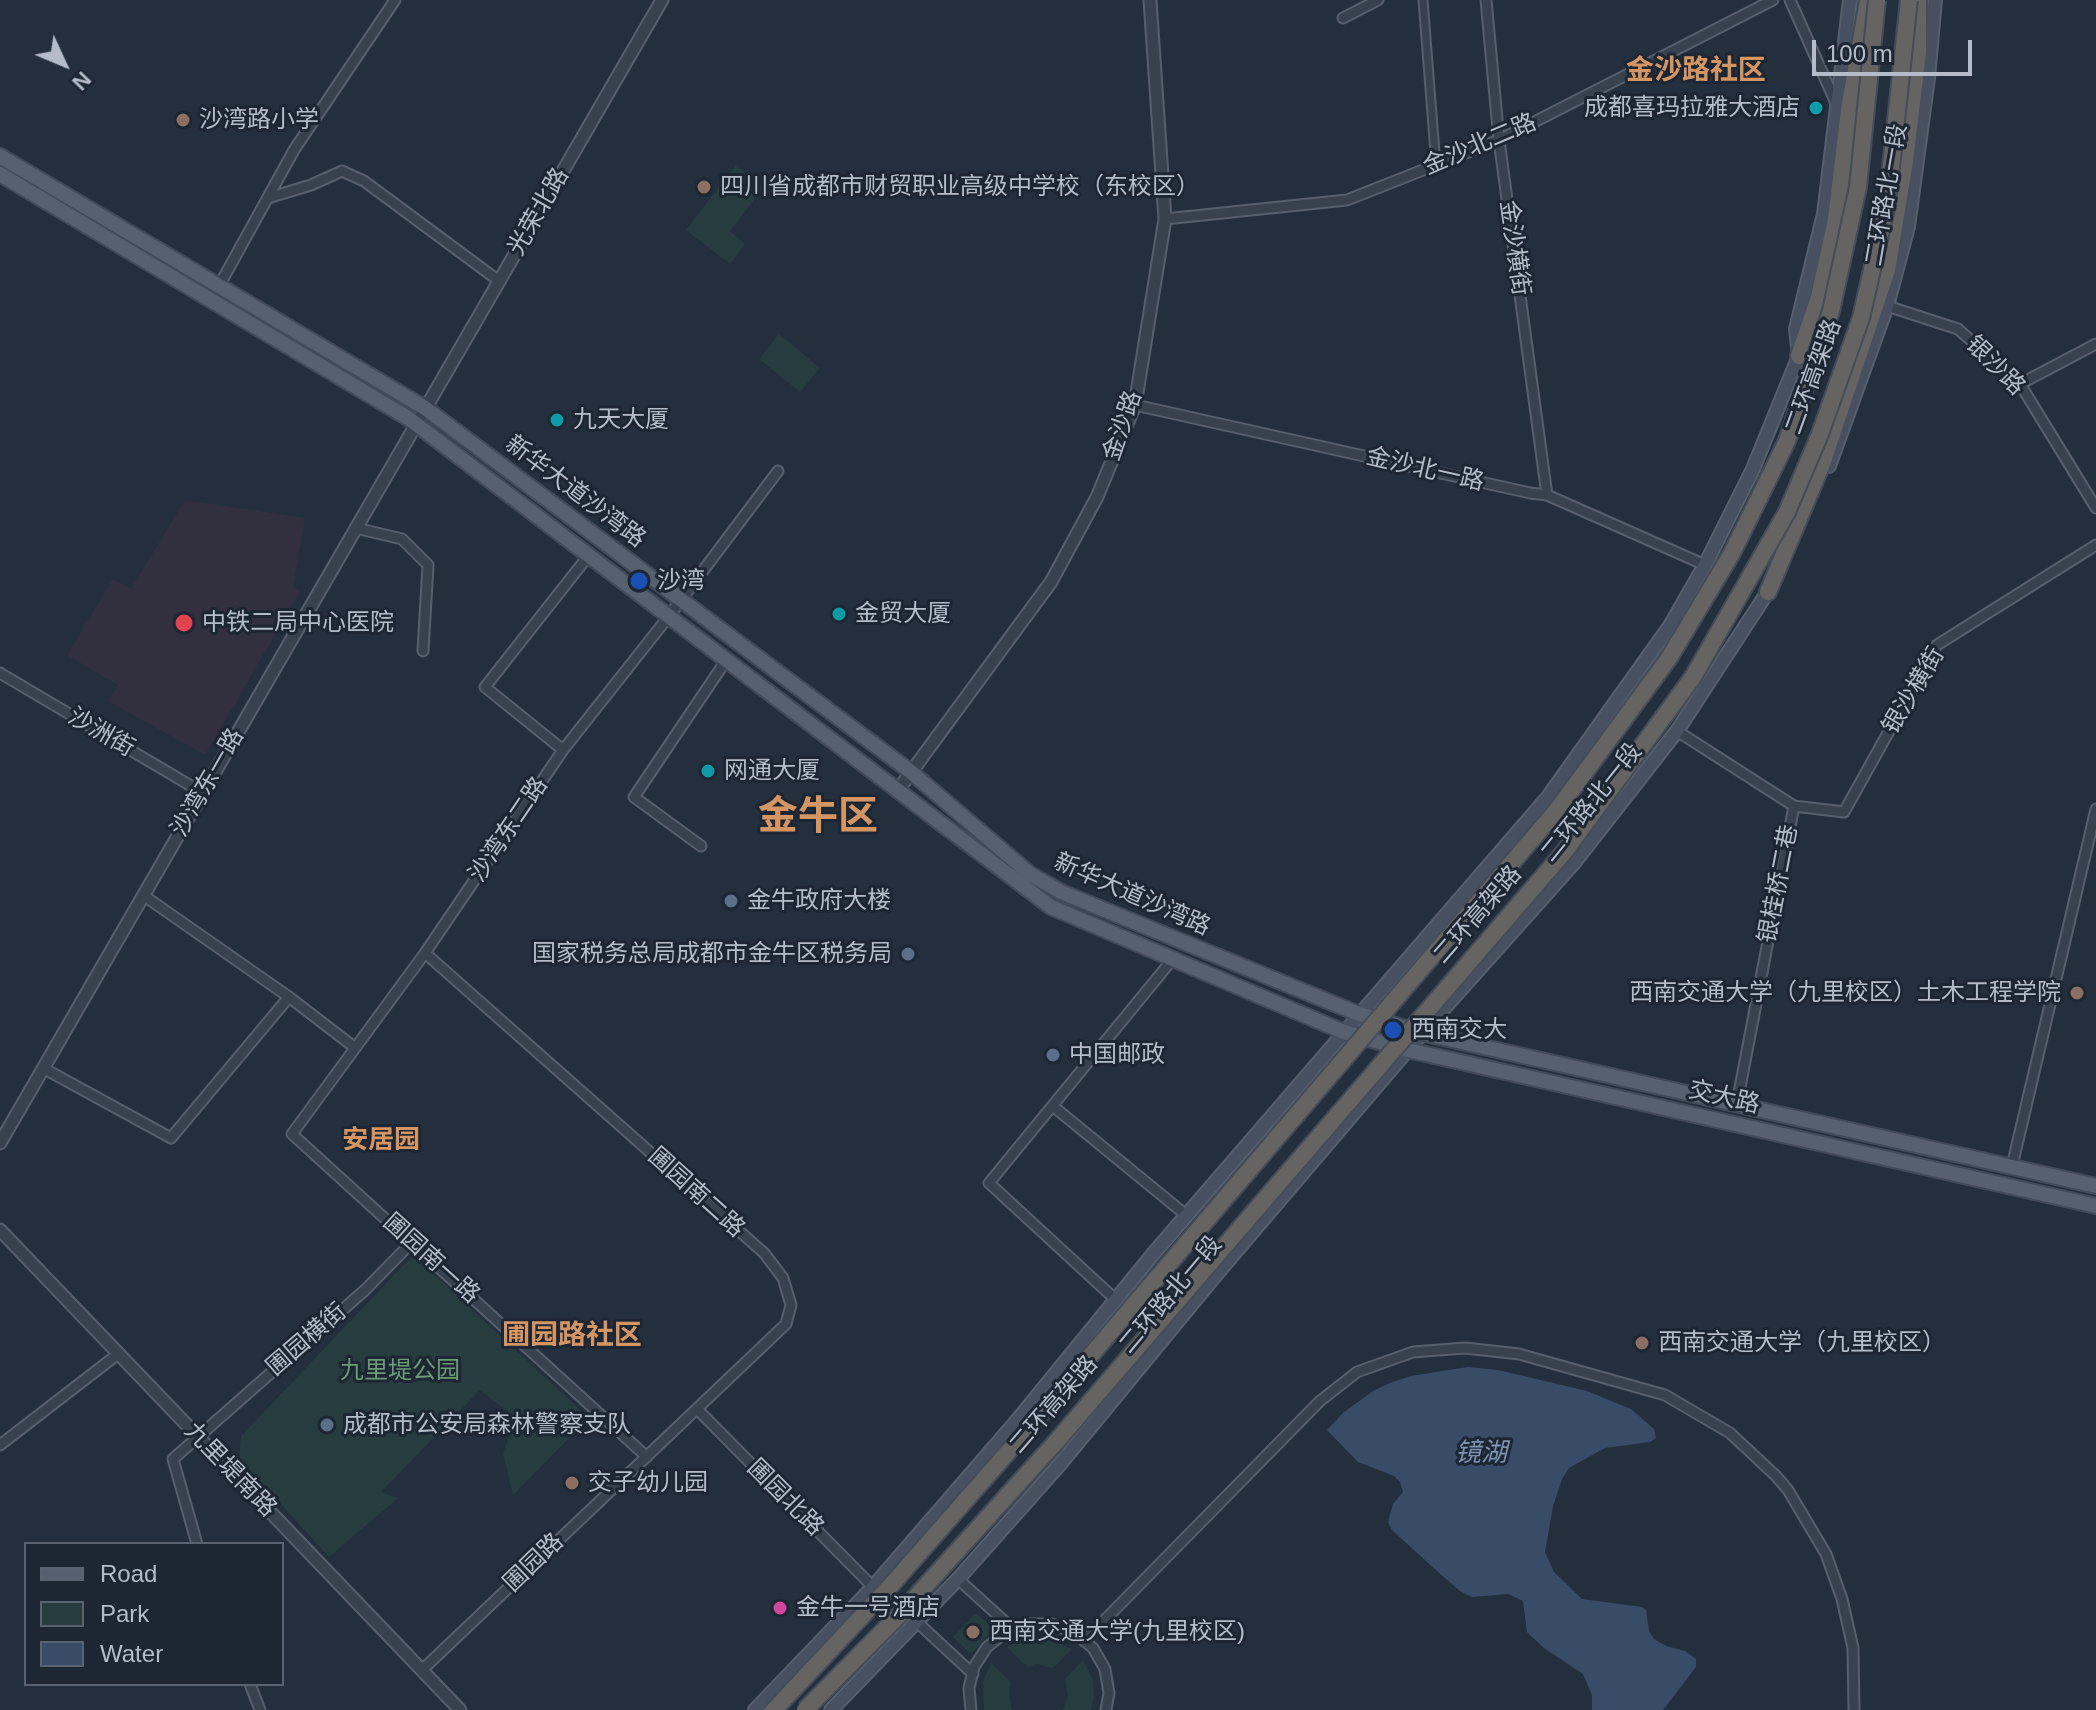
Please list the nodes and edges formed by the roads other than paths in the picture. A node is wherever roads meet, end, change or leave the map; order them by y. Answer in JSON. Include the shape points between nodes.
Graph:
{"nodes":[{"id":1,"x":395,"y":0,"type":"edge"},
{"id":2,"x":662,"y":0,"type":"edge"},
{"id":3,"x":1150,"y":0,"type":"edge"},
{"id":4,"x":1378,"y":0,"type":"edge"},
{"id":5,"x":1423,"y":0,"type":"edge"},
{"id":6,"x":1486,"y":0,"type":"edge"},
{"id":7,"x":1773,"y":0,"type":"edge"},
{"id":8,"x":1790,"y":0,"type":"edge"},
{"id":9,"x":1850,"y":0,"type":"edge"},
{"id":10,"x":1868,"y":0,"type":"edge"},
{"id":11,"x":1877,"y":0,"type":"edge"},
{"id":12,"x":1909,"y":0,"type":"edge"},
{"id":13,"x":1918,"y":0,"type":"edge"},
{"id":14,"x":1935,"y":0,"type":"edge"},
{"id":15,"x":1343,"y":18,"type":"dead end"},
{"id":16,"x":1836,"y":103,"type":"junction"},
{"id":17,"x":1499,"y":140,"type":"junction"},
{"id":18,"x":0,"y":156,"type":"edge"},
{"id":19,"x":1436,"y":165,"type":"junction"},
{"id":20,"x":0,"y":174,"type":"edge"},
{"id":21,"x":268,"y":198,"type":"junction"},
{"id":22,"x":1165,"y":219,"type":"junction"},
{"id":23,"x":499,"y":281,"type":"junction"},
{"id":24,"x":219,"y":286,"type":"junction"},
{"id":25,"x":1887,"y":306,"type":"junction"},
{"id":26,"x":2096,"y":344,"type":"edge"},
{"id":27,"x":1799,"y":356,"type":"junction"},
{"id":28,"x":2020,"y":384,"type":"junction"},
{"id":29,"x":1135,"y":405,"type":"junction"},
{"id":30,"x":425,"y":408,"type":"junction"},
{"id":31,"x":416,"y":424,"type":"junction"},
{"id":32,"x":778,"y":471,"type":"dead end"},
{"id":33,"x":1547,"y":495,"type":"junction"},
{"id":34,"x":2096,"y":508,"type":"edge"},
{"id":35,"x":356,"y":528,"type":"junction"},
{"id":36,"x":2096,"y":545,"type":"edge"},
{"id":37,"x":589,"y":555,"type":"junction"},
{"id":38,"x":1705,"y":565,"type":"junction"},
{"id":39,"x":1768,"y":592,"type":"junction"},
{"id":40,"x":682,"y":599,"type":"junction"},
{"id":41,"x":669,"y":616,"type":"junction"},
{"id":42,"x":423,"y":651,"type":"dead end"},
{"id":43,"x":727,"y":659,"type":"junction"},
{"id":44,"x":0,"y":673,"type":"edge"},
{"id":45,"x":1677,"y":731,"type":"junction"},
{"id":46,"x":563,"y":750,"type":"junction"},
{"id":47,"x":911,"y":772,"type":"junction"},
{"id":48,"x":898,"y":790,"type":"junction"},
{"id":49,"x":203,"y":793,"type":"junction"},
{"id":50,"x":1794,"y":806,"type":"junction"},
{"id":51,"x":2096,"y":809,"type":"edge"},
{"id":52,"x":701,"y":846,"type":"dead end"},
{"id":53,"x":143,"y":895,"type":"junction"},
{"id":54,"x":425,"y":953,"type":"junction"},
{"id":55,"x":1172,"y":960,"type":"junction"},
{"id":56,"x":289,"y":997,"type":"junction"},
{"id":57,"x":1359,"y":1014,"type":"junction"},
{"id":58,"x":1344,"y":1032,"type":"junction"},
{"id":59,"x":1422,"y":1033,"type":"junction"},
{"id":60,"x":354,"y":1047,"type":"junction"},
{"id":61,"x":1408,"y":1050,"type":"junction"},
{"id":62,"x":43,"y":1068,"type":"junction"},
{"id":63,"x":1737,"y":1103,"type":"junction"},
{"id":64,"x":1054,"y":1107,"type":"junction"},
{"id":65,"x":0,"y":1143,"type":"edge"},
{"id":66,"x":2012,"y":1166,"type":"junction"},
{"id":67,"x":2096,"y":1186,"type":"edge"},
{"id":68,"x":2096,"y":1206,"type":"edge"},
{"id":69,"x":1186,"y":1215,"type":"junction"},
{"id":70,"x":0,"y":1230,"type":"edge"},
{"id":71,"x":412,"y":1242,"type":"junction"},
{"id":72,"x":1116,"y":1300,"type":"junction"},
{"id":73,"x":118,"y":1354,"type":"junction"},
{"id":74,"x":697,"y":1409,"type":"junction"},
{"id":75,"x":198,"y":1435,"type":"junction"},
{"id":76,"x":0,"y":1445,"type":"edge"},
{"id":77,"x":647,"y":1457,"type":"junction"},
{"id":78,"x":196,"y":1542,"type":"edge"},
{"id":79,"x":958,"y":1579,"type":"junction"},
{"id":80,"x":873,"y":1587,"type":"junction"},
{"id":81,"x":917,"y":1622,"type":"junction"},
{"id":82,"x":1013,"y":1629,"type":"junction"},
{"id":83,"x":1084,"y":1641,"type":"junction"},
{"id":84,"x":422,"y":1670,"type":"junction"},
{"id":85,"x":973,"y":1674,"type":"junction"},
{"id":86,"x":251,"y":1686,"type":"edge"},
{"id":87,"x":260,"y":1710,"type":"edge"},
{"id":88,"x":460,"y":1710,"type":"edge"},
{"id":89,"x":755,"y":1710,"type":"edge"},
{"id":90,"x":774,"y":1710,"type":"edge"},
{"id":91,"x":805,"y":1710,"type":"edge"},
{"id":92,"x":831,"y":1710,"type":"edge"},
{"id":93,"x":971,"y":1710,"type":"edge"},
{"id":94,"x":1106,"y":1710,"type":"edge"},
{"id":95,"x":1854,"y":1710,"type":"edge"}],
"edges":[{"from":1,"to":21,"type":"street","via":[[294,150]]},
{"from":2,"to":23,"type":"street","name":"光荣北路"},
{"from":3,"to":22,"type":"street","name":"金沙路"},
{"from":4,"to":15,"type":"street"},
{"from":5,"to":19,"type":"street"},
{"from":6,"to":17,"type":"street","name":"金沙横街"},
{"from":7,"to":17,"type":"street","name":"金沙北二路"},
{"from":8,"to":16,"type":"street"},
{"from":9,"to":16,"type":"main road","name":"二环路北一段"},
{"from":10,"to":27,"type":"highway","via":[[1836,220]]},
{"from":11,"to":90,"type":"highway","name":"二环高架路","bridge":true,"via":[[1858,187],[1831,311],[1787,441],[1732,553],[1669,658],[1547,822],[1005,1456]]},
{"from":12,"to":91,"type":"highway","name":"二环高架路","bridge":true,"via":[[1887,204],[1861,318],[1787,512],[1693,677],[1565,851],[1055,1443]]},
{"from":13,"to":39,"type":"highway","via":[[1916,68],[1887,270],[1822,464]]},
{"from":14,"to":25,"type":"main road","name":"二环路北一段","via":[[1908,227]]},
{"from":16,"to":27,"type":"main road","name":"二环路北一段","via":[[1824,214],[1796,329]]},
{"from":17,"to":19,"type":"street","name":"金沙北二路"},
{"from":17,"to":33,"type":"street","name":"金沙横街"},
{"from":18,"to":24,"type":"main road","name":"新华大道沙湾路"},
{"from":19,"to":22,"type":"street","name":"金沙北二路","via":[[1347,200]]},
{"from":20,"to":31,"type":"main road","name":"新华大道沙湾路"},
{"from":21,"to":23,"type":"street","via":[[342,171],[364,181]]},
{"from":21,"to":24,"type":"street"},
{"from":22,"to":29,"type":"street","name":"金沙路"},
{"from":23,"to":30,"type":"street","name":"光荣北路"},
{"from":24,"to":30,"type":"main road","name":"新华大道沙湾路"},
{"from":25,"to":28,"type":"street","name":"银沙路","via":[[1958,329]]},
{"from":25,"to":39,"type":"main road","name":"二环路北一段","via":[[1827,472]]},
{"from":26,"to":28,"type":"street"},
{"from":27,"to":38,"type":"main road","name":"二环路北一段","via":[[1753,469]]},
{"from":28,"to":34,"type":"street","name":"银沙路"},
{"from":29,"to":33,"type":"street","name":"金沙北一路"},
{"from":29,"to":47,"type":"street","name":"金沙路","via":[[1097,497],[1051,582]]},
{"from":30,"to":31,"type":"street","name":"光荣北路"},
{"from":30,"to":40,"type":"main road","name":"新华大道沙湾路"},
{"from":31,"to":35,"type":"street","name":"沙湾东一路"},
{"from":31,"to":37,"type":"main road","name":"新华大道沙湾路"},
{"from":32,"to":40,"type":"street","name":"沙湾东二路"},
{"from":33,"to":38,"type":"street","name":"金沙北一路"},
{"from":35,"to":42,"type":"street","via":[[402,539],[428,565]]},
{"from":35,"to":49,"type":"street","name":"沙湾东一路"},
{"from":36,"to":50,"type":"street","name":"银沙横街","via":[[1937,645],[1844,812]]},
{"from":37,"to":41,"type":"main road","name":"新华大道沙湾路"},
{"from":37,"to":46,"type":"street","via":[[485,687]]},
{"from":38,"to":57,"type":"main road","name":"二环路北一段","via":[[1670,626],[1548,797]]},
{"from":39,"to":45,"type":"main road","name":"二环路北一段"},
{"from":40,"to":41,"type":"street","name":"沙湾东二路"},
{"from":40,"to":47,"type":"main road","name":"新华大道沙湾路"},
{"from":41,"to":43,"type":"main road","name":"新华大道沙湾路"},
{"from":41,"to":46,"type":"street","name":"沙湾东二路"},
{"from":43,"to":48,"type":"main road","name":"新华大道沙湾路"},
{"from":43,"to":52,"type":"street","via":[[634,797]]},
{"from":44,"to":49,"type":"street","name":"沙洲街"},
{"from":45,"to":50,"type":"street"},
{"from":45,"to":59,"type":"main road","name":"二环路北一段","via":[[1573,864]]},
{"from":46,"to":54,"type":"street","name":"沙湾东二路"},
{"from":47,"to":48,"type":"street","name":"金沙路"},
{"from":47,"to":57,"type":"main road","name":"新华大道沙湾路","via":[[1030,874],[1061,892]]},
{"from":48,"to":55,"type":"main road","name":"新华大道沙湾路","via":[[1051,907]]},
{"from":49,"to":53,"type":"street","name":"沙湾东一路"},
{"from":50,"to":63,"type":"street","name":"银桂桥二巷"},
{"from":51,"to":66,"type":"street"},
{"from":53,"to":56,"type":"street"},
{"from":53,"to":62,"type":"street","name":"沙湾东一路"},
{"from":54,"to":60,"type":"street","name":"沙湾东二路"},
{"from":54,"to":74,"type":"street","name":"圃园南二路","via":[[764,1253],[783,1278],[791,1305],[786,1324]]},
{"from":55,"to":58,"type":"main road","name":"新华大道沙湾路"},
{"from":55,"to":64,"type":"street"},
{"from":56,"to":60,"type":"street"},
{"from":56,"to":62,"type":"street","via":[[171,1138]]},
{"from":57,"to":58,"type":"main road","name":"二环路北一段"},
{"from":57,"to":59,"type":"main road","name":"交大路"},
{"from":58,"to":61,"type":"main road","name":"交大路"},
{"from":58,"to":69,"type":"main road","name":"二环路北一段"},
{"from":59,"to":61,"type":"main road","name":"二环路北一段"},
{"from":59,"to":63,"type":"main road","name":"交大路"},
{"from":60,"to":71,"type":"street","name":"圃园南一路","via":[[292,1134]]},
{"from":61,"to":68,"type":"main road","name":"交大路"},
{"from":61,"to":79,"type":"main road","name":"二环路北一段"},
{"from":62,"to":65,"type":"street","name":"沙湾东一路"},
{"from":63,"to":66,"type":"main road","name":"交大路"},
{"from":64,"to":69,"type":"street"},
{"from":64,"to":72,"type":"street","via":[[989,1183]]},
{"from":66,"to":67,"type":"main road","name":"交大路"},
{"from":69,"to":72,"type":"main road","name":"二环路北一段"},
{"from":70,"to":73,"type":"street","name":"九里堤南路"},
{"from":71,"to":75,"type":"street","name":"圃园横街","via":[[365,1290]]},
{"from":71,"to":77,"type":"street","name":"圃园南一路"},
{"from":72,"to":80,"type":"main road","name":"二环路北一段"},
{"from":73,"to":75,"type":"street","name":"九里堤南路"},
{"from":73,"to":76,"type":"street"},
{"from":74,"to":77,"type":"street","name":"圃园南二路"},
{"from":74,"to":80,"type":"street","name":"圃园北路"},
{"from":75,"to":78,"type":"street","name":"圃园横街","via":[[173,1459]]},
{"from":75,"to":84,"type":"street","name":"九里堤南路"},
{"from":77,"to":84,"type":"street","name":"圃园路"},
{"from":79,"to":81,"type":"main road","name":"二环路北一段"},
{"from":79,"to":82,"type":"street"},
{"from":80,"to":89,"type":"main road","name":"二环路北一段"},
{"from":81,"to":85,"type":"street"},
{"from":81,"to":92,"type":"main road","name":"二环路北一段"},
{"from":82,"to":83,"type":"street","via":[[1052,1624]]},
{"from":82,"to":85,"type":"street","via":[[987,1647]]},
{"from":83,"to":94,"type":"street","via":[[1105,1669]]},
{"from":83,"to":95,"type":"street","via":[[1320,1401],[1357,1372],[1413,1352],[1465,1348],[1519,1354],[1665,1395],[1730,1433],[1788,1490],[1826,1554],[1853,1648]]},
{"from":84,"to":88,"type":"street","name":"九里堤南路"},
{"from":85,"to":93,"type":"street"},
{"from":86,"to":87,"type":"street"}]}
